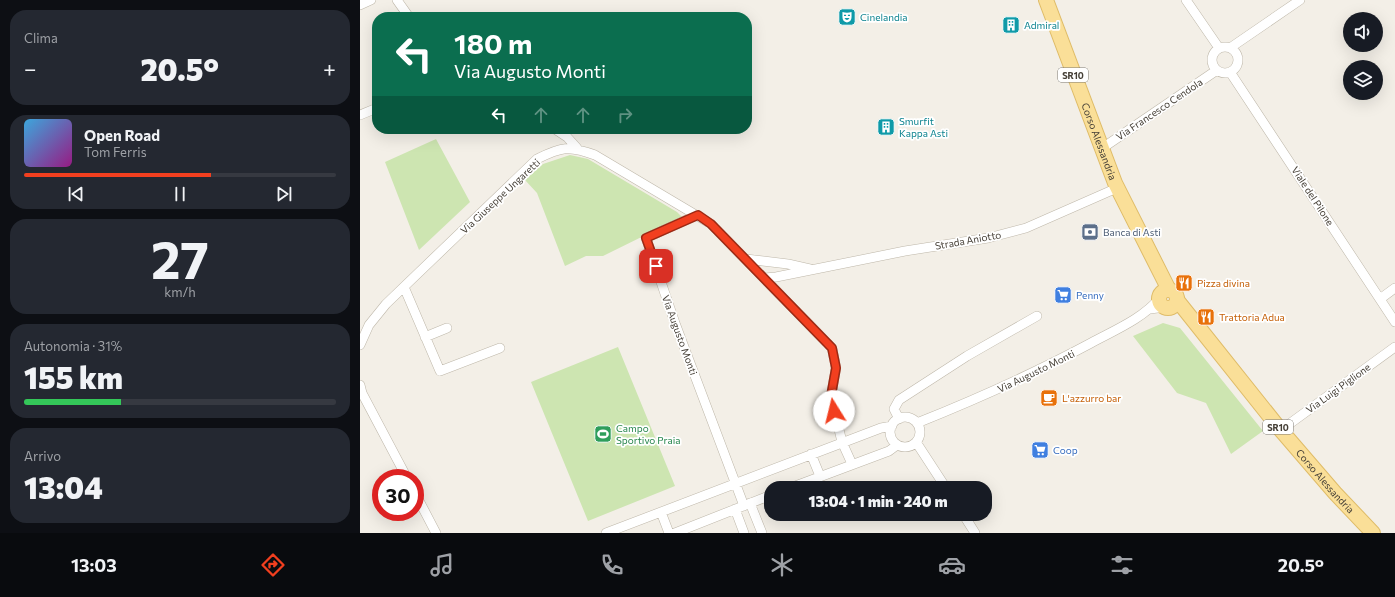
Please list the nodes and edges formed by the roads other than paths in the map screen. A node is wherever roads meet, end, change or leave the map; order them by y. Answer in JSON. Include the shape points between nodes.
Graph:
{"nodes":[{"id":1,"x":371,"y":0,"type":"edge"},
{"id":2,"x":397,"y":0,"type":"edge"},
{"id":3,"x":1046,"y":0,"type":"edge"},
{"id":4,"x":1186,"y":0,"type":"edge"},
{"id":5,"x":1300,"y":0,"type":"edge"},
{"id":6,"x":360,"y":5,"type":"edge"},
{"id":7,"x":405,"y":12,"type":"edge"},
{"id":8,"x":1219,"y":48,"type":"junction"},
{"id":9,"x":1230,"y":48,"type":"junction"},
{"id":10,"x":1217,"y":70,"type":"junction"},
{"id":11,"x":1230,"y":72,"type":"junction"},
{"id":12,"x":372,"y":110,"type":"edge"},
{"id":13,"x":360,"y":115,"type":"edge"},
{"id":14,"x":563,"y":134,"type":"edge"},
{"id":15,"x":577,"y":148,"type":"junction"},
{"id":16,"x":1101,"y":149,"type":"junction"},
{"id":17,"x":1117,"y":188,"type":"junction"},
{"id":18,"x":698,"y":215,"type":"junction"},
{"id":19,"x":746,"y":259,"type":"junction"},
{"id":20,"x":812,"y":269,"type":"junction"},
{"id":21,"x":765,"y":278,"type":"junction"},
{"id":22,"x":404,"y":287,"type":"junction"},
{"id":23,"x":1395,"y":288,"type":"edge"},
{"id":24,"x":1166,"y":296,"type":"junction"},
{"id":25,"x":1380,"y":299,"type":"junction"},
{"id":26,"x":1037,"y":316,"type":"dead end"},
{"id":27,"x":1395,"y":322,"type":"edge"},
{"id":28,"x":447,"y":328,"type":"dead end"},
{"id":29,"x":425,"y":337,"type":"junction"},
{"id":30,"x":360,"y":345,"type":"edge"},
{"id":31,"x":1395,"y":347,"type":"edge"},
{"id":32,"x":500,"y":348,"type":"dead end"},
{"id":33,"x":360,"y":385,"type":"edge"},
{"id":34,"x":899,"y":419,"type":"junction"},
{"id":35,"x":917,"y":423,"type":"junction"},
{"id":36,"x":892,"y":426,"type":"junction"},
{"id":37,"x":1281,"y":430,"type":"junction"},
{"id":38,"x":842,"y":442,"type":"junction"},
{"id":39,"x":916,"y":442,"type":"junction"},
{"id":40,"x":897,"y":445,"type":"junction"},
{"id":41,"x":812,"y":454,"type":"junction"},
{"id":42,"x":852,"y":464,"type":"junction"},
{"id":43,"x":402,"y":469,"type":"edge"},
{"id":44,"x":820,"y":476,"type":"junction"},
{"id":45,"x":808,"y":481,"type":"edge"},
{"id":46,"x":941,"y":481,"type":"edge"},
{"id":47,"x":735,"y":483,"type":"junction"},
{"id":48,"x":764,"y":498,"type":"edge"},
{"id":49,"x":747,"y":505,"type":"junction"},
{"id":50,"x":735,"y":509,"type":"junction"},
{"id":51,"x":424,"y":510,"type":"edge"},
{"id":52,"x":661,"y":512,"type":"junction"},
{"id":53,"x":967,"y":521,"type":"edge"},
{"id":54,"x":436,"y":533,"type":"edge"},
{"id":55,"x":606,"y":533,"type":"edge"},
{"id":56,"x":669,"y":533,"type":"edge"},
{"id":57,"x":675,"y":533,"type":"edge"},
{"id":58,"x":744,"y":533,"type":"edge"},
{"id":59,"x":762,"y":533,"type":"edge"},
{"id":60,"x":975,"y":533,"type":"edge"},
{"id":61,"x":1373,"y":533,"type":"edge"}],
"edges":[{"from":1,"to":6,"type":"street"},
{"from":2,"to":7,"type":"street"},
{"from":3,"to":16,"type":"main road","name":"Corso Alessandria","number":"SR10"},
{"from":4,"to":8,"type":"street"},
{"from":5,"to":9,"type":"street"},
{"from":8,"to":9,"type":"street"},
{"from":8,"to":10,"type":"street","via":[[1212,58]]},
{"from":9,"to":11,"type":"street","via":[[1238,58],[1236,66]]},
{"from":10,"to":11,"type":"street"},
{"from":10,"to":16,"type":"street","name":"Via Francesco Cendola"},
{"from":11,"to":25,"type":"street","name":"Viale del Pilone"},
{"from":12,"to":13,"type":"street"},
{"from":14,"to":15,"type":"street"},
{"from":15,"to":18,"type":"street","name":"Via Giuseppe Ungaretti","via":[[595,155]]},
{"from":15,"to":22,"type":"street","name":"Via Giuseppe Ungaretti","via":[[552,151],[536,159]]},
{"from":16,"to":17,"type":"main road","name":"Corso Alessandria","number":"SR10"},
{"from":17,"to":20,"type":"street","name":"Strada Aniotto","via":[[1026,228],[988,238],[905,251],[825,269]]},
{"from":17,"to":24,"type":"main road","name":"Corso Alessandria","number":"SR10"},
{"from":18,"to":19,"type":"street","name":"Via Giuseppe Ungaretti","via":[[711,224]]},
{"from":18,"to":47,"type":"street","name":"Via Augusto Monti","via":[[646,238]]},
{"from":19,"to":20,"type":"street","name":"Strada Aniotto"},
{"from":19,"to":21,"type":"street","name":"Via Giuseppe Ungaretti"},
{"from":20,"to":21,"type":"street","name":"Strada Aniotto","via":[[776,278]]},
{"from":21,"to":38,"type":"street","name":"Via Giuseppe Ungaretti","via":[[832,348],[836,368],[831,396]]},
{"from":22,"to":29,"type":"street"},
{"from":22,"to":30,"type":"street","name":"Via Giuseppe Ungaretti","via":[[369,325]]},
{"from":23,"to":25,"type":"street"},
{"from":24,"to":35,"type":"street","name":"Via Augusto Monti","via":[[1120,328],[1038,370],[987,395]]},
{"from":24,"to":37,"type":"main road","name":"Corso Alessandria","number":"SR10","via":[[1189,316]]},
{"from":25,"to":27,"type":"street","name":"Viale del Pilone"},
{"from":26,"to":34,"type":"street","via":[[967,356],[899,400],[894,409]]},
{"from":28,"to":29,"type":"street"},
{"from":29,"to":32,"type":"street","via":[[438,369],[442,371]]},
{"from":31,"to":37,"type":"street","name":"Via Luigi Piglione"},
{"from":33,"to":43,"type":"street"},
{"from":34,"to":35,"type":"street","via":[[907,417]]},
{"from":34,"to":36,"type":"street"},
{"from":35,"to":39,"type":"street","via":[[920,431]]},
{"from":36,"to":38,"type":"street"},
{"from":36,"to":40,"type":"street","via":[[891,436]]},
{"from":37,"to":61,"type":"main road","name":"Corso Alessandria","number":"SR10"},
{"from":38,"to":41,"type":"street"},
{"from":38,"to":42,"type":"street","name":"Via Giuseppe Ungaretti"},
{"from":39,"to":40,"type":"street","via":[[909,446]]},
{"from":39,"to":46,"type":"street"},
{"from":40,"to":42,"type":"street","via":[[889,451]]},
{"from":41,"to":44,"type":"street"},
{"from":41,"to":47,"type":"street"},
{"from":42,"to":44,"type":"street"},
{"from":44,"to":45,"type":"street"},
{"from":47,"to":49,"type":"street","name":"Via Augusto Monti"},
{"from":47,"to":52,"type":"street"},
{"from":48,"to":49,"type":"street"},
{"from":49,"to":50,"type":"street"},
{"from":49,"to":59,"type":"street","name":"Via Augusto Monti"},
{"from":50,"to":57,"type":"street"},
{"from":50,"to":58,"type":"street"},
{"from":51,"to":54,"type":"street"},
{"from":52,"to":55,"type":"street"},
{"from":52,"to":56,"type":"street"},
{"from":53,"to":60,"type":"street"}]}
